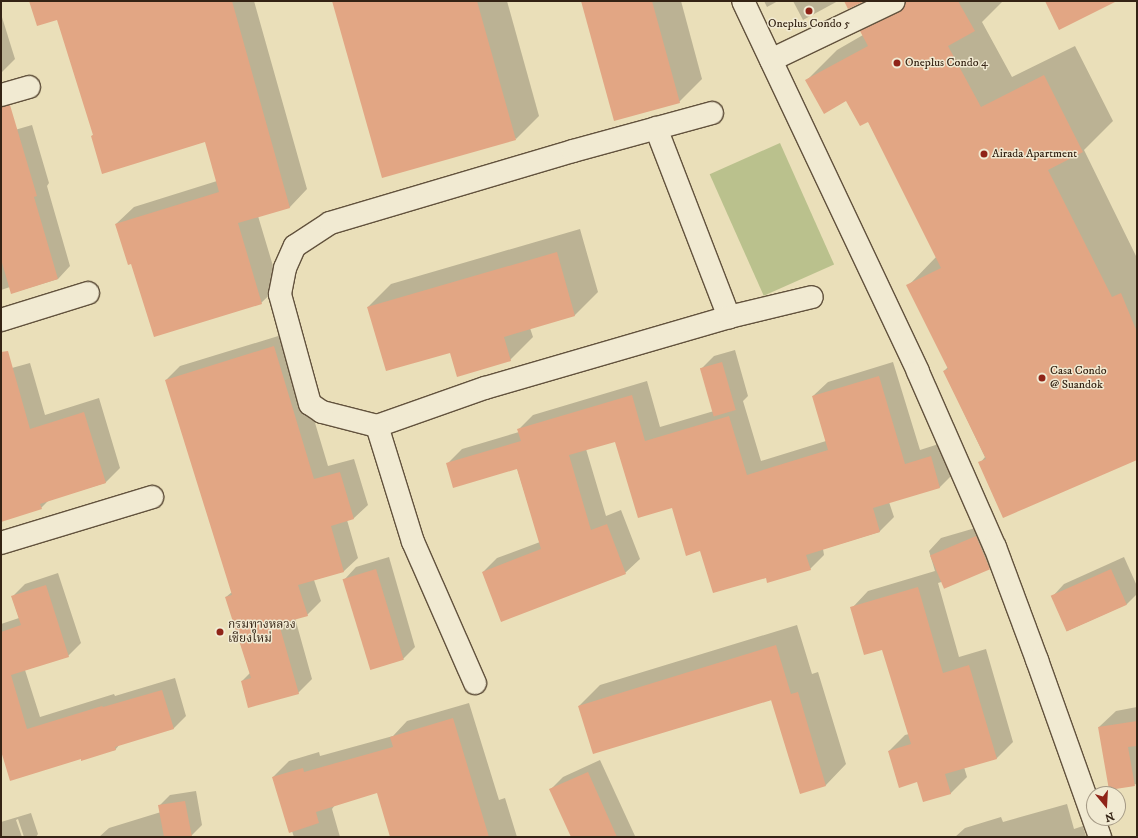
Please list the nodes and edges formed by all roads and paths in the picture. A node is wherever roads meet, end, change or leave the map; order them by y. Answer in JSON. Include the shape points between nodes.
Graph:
{"nodes":[{"id":1,"x":743,"y":1,"type":"edge"},
{"id":2,"x":894,"y":1,"type":"edge"},
{"id":3,"x":771,"y":60,"type":"junction"},
{"id":4,"x":29,"y":87,"type":"dead end"},
{"id":5,"x":1,"y":95,"type":"edge"},
{"id":6,"x":712,"y":113,"type":"dead end"},
{"id":7,"x":656,"y":128,"type":"junction"},
{"id":8,"x":88,"y":293,"type":"dead end"},
{"id":9,"x":812,"y":297,"type":"dead end"},
{"id":10,"x":729,"y":317,"type":"junction"},
{"id":11,"x":1,"y":320,"type":"edge"},
{"id":12,"x":377,"y":426,"type":"junction"},
{"id":13,"x":152,"y":497,"type":"dead end"},
{"id":14,"x":1,"y":543,"type":"edge"},
{"id":15,"x":475,"y":683,"type":"dead end"},
{"id":16,"x":1100,"y":837,"type":"edge"}],
"edges":[{"from":1,"to":3,"type":"street"},
{"from":2,"to":3,"type":"street"},
{"from":3,"to":16,"type":"street","via":[[918,372],[995,547]]},
{"from":4,"to":5,"type":"street"},
{"from":6,"to":7,"type":"street"},
{"from":7,"to":10,"type":"street"},
{"from":7,"to":12,"type":"street","via":[[330,222],[295,246],[284,268],[280,294],[310,404],[322,412]]},
{"from":8,"to":11,"type":"street"},
{"from":9,"to":10,"type":"street"},
{"from":10,"to":12,"type":"street","via":[[485,388]]},
{"from":12,"to":15,"type":"street","via":[[413,542]]},
{"from":13,"to":14,"type":"street"}]}
